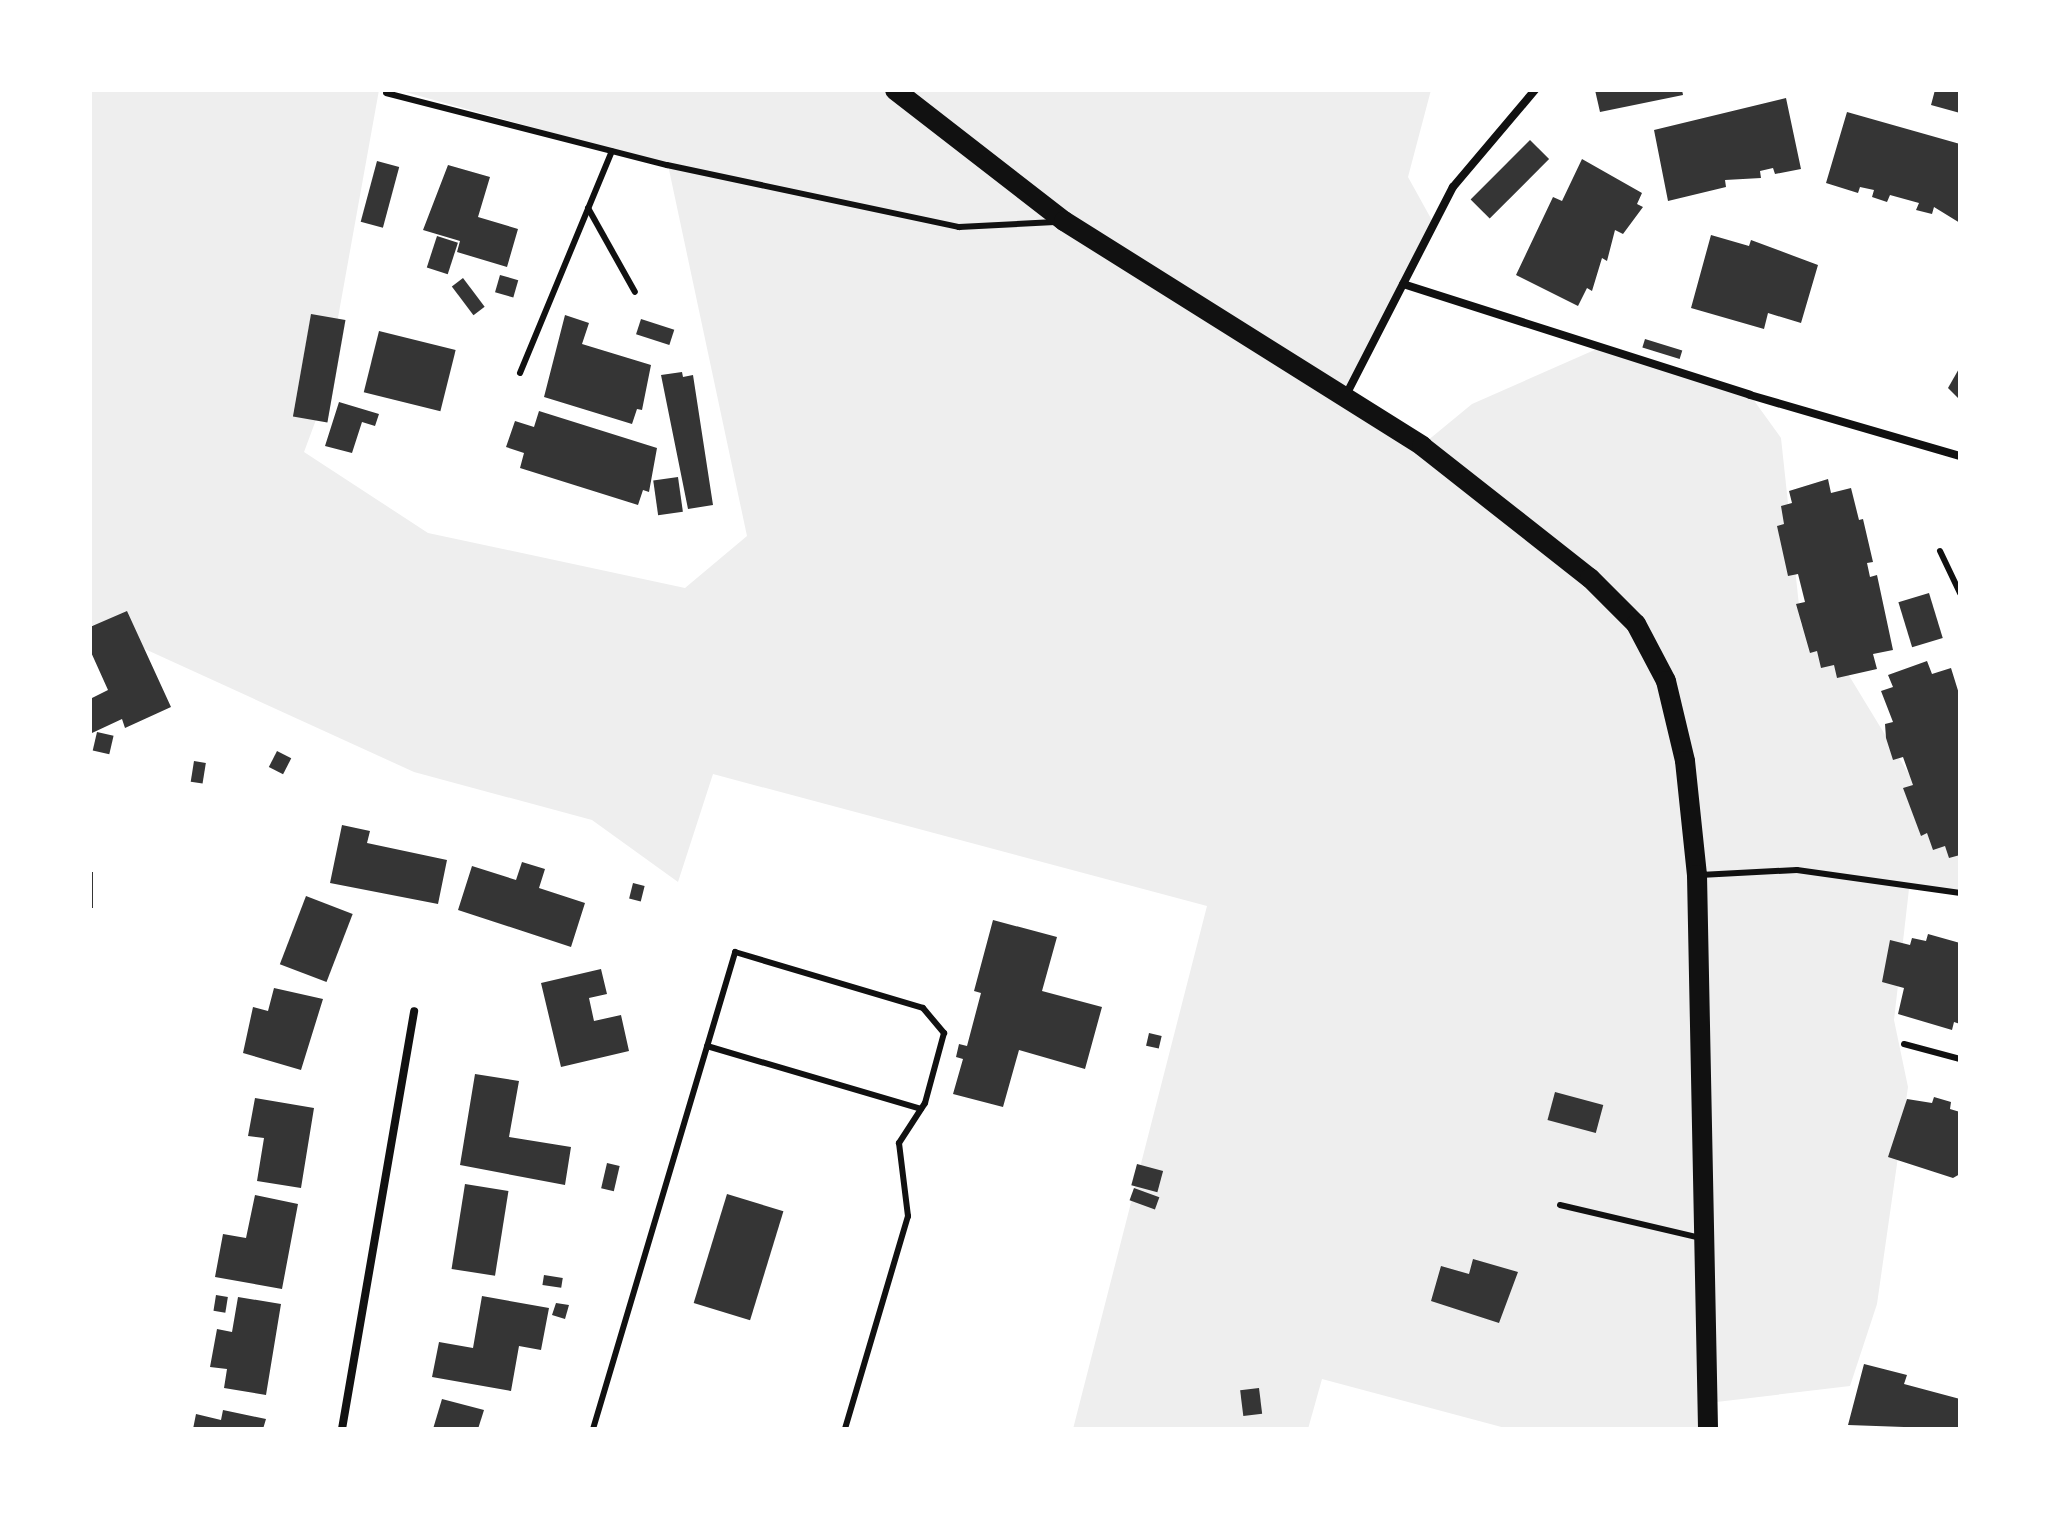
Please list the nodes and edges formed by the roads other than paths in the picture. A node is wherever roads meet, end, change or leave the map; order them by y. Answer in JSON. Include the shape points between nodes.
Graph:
{"nodes":[{"id":1,"x":895,"y":90,"type":"edge"},
{"id":2,"x":1535,"y":90,"type":"edge"},
{"id":3,"x":386,"y":93,"type":"dead end"},
{"id":4,"x":612,"y":151,"type":"junction"},
{"id":5,"x":588,"y":208,"type":"junction"},
{"id":6,"x":1064,"y":221,"type":"junction"},
{"id":7,"x":1403,"y":284,"type":"junction"},
{"id":8,"x":635,"y":292,"type":"dead end"},
{"id":9,"x":520,"y":373,"type":"dead end"},
{"id":10,"x":1346,"y":395,"type":"junction"},
{"id":11,"x":1960,"y":456,"type":"edge"},
{"id":12,"x":1940,"y":551,"type":"dead end"},
{"id":13,"x":1960,"y":593,"type":"edge"},
{"id":14,"x":1697,"y":875,"type":"junction"},
{"id":15,"x":1960,"y":893,"type":"edge"},
{"id":16,"x":414,"y":1011,"type":"dead end"},
{"id":17,"x":1904,"y":1044,"type":"dead end"},
{"id":18,"x":707,"y":1046,"type":"junction"},
{"id":19,"x":1960,"y":1059,"type":"edge"},
{"id":20,"x":921,"y":1109,"type":"junction"},
{"id":21,"x":1560,"y":1205,"type":"dead end"},
{"id":22,"x":1704,"y":1239,"type":"junction"},
{"id":23,"x":342,"y":1429,"type":"edge"},
{"id":24,"x":593,"y":1429,"type":"edge"},
{"id":25,"x":845,"y":1429,"type":"edge"},
{"id":26,"x":1708,"y":1429,"type":"edge"}],
"edges":[{"from":1,"to":6,"type":"main road"},
{"from":2,"to":7,"type":"street","via":[[1453,187]]},
{"from":3,"to":4,"type":"lane"},
{"from":4,"to":5,"type":"lane"},
{"from":4,"to":6,"type":"lane","via":[[959,227]]},
{"from":5,"to":8,"type":"lane"},
{"from":5,"to":9,"type":"lane"},
{"from":6,"to":10,"type":"main road"},
{"from":7,"to":10,"type":"street"},
{"from":7,"to":11,"type":"street"},
{"from":10,"to":14,"type":"main road","via":[[1422,446],[1578,568],[1636,624],[1666,681],[1685,761]]},
{"from":12,"to":13,"type":"lane"},
{"from":14,"to":15,"type":"lane","via":[[1797,870]]},
{"from":14,"to":22,"type":"main road"},
{"from":16,"to":23,"type":"street"},
{"from":17,"to":19,"type":"lane"},
{"from":18,"to":20,"type":"lane"},
{"from":18,"to":20,"type":"lane","via":[[735,952],[749,956],[923,1008],[944,1033]]},
{"from":18,"to":24,"type":"lane"},
{"from":20,"to":25,"type":"lane","via":[[899,1143],[908,1216]]},
{"from":21,"to":22,"type":"lane"},
{"from":22,"to":26,"type":"main road"}]}
